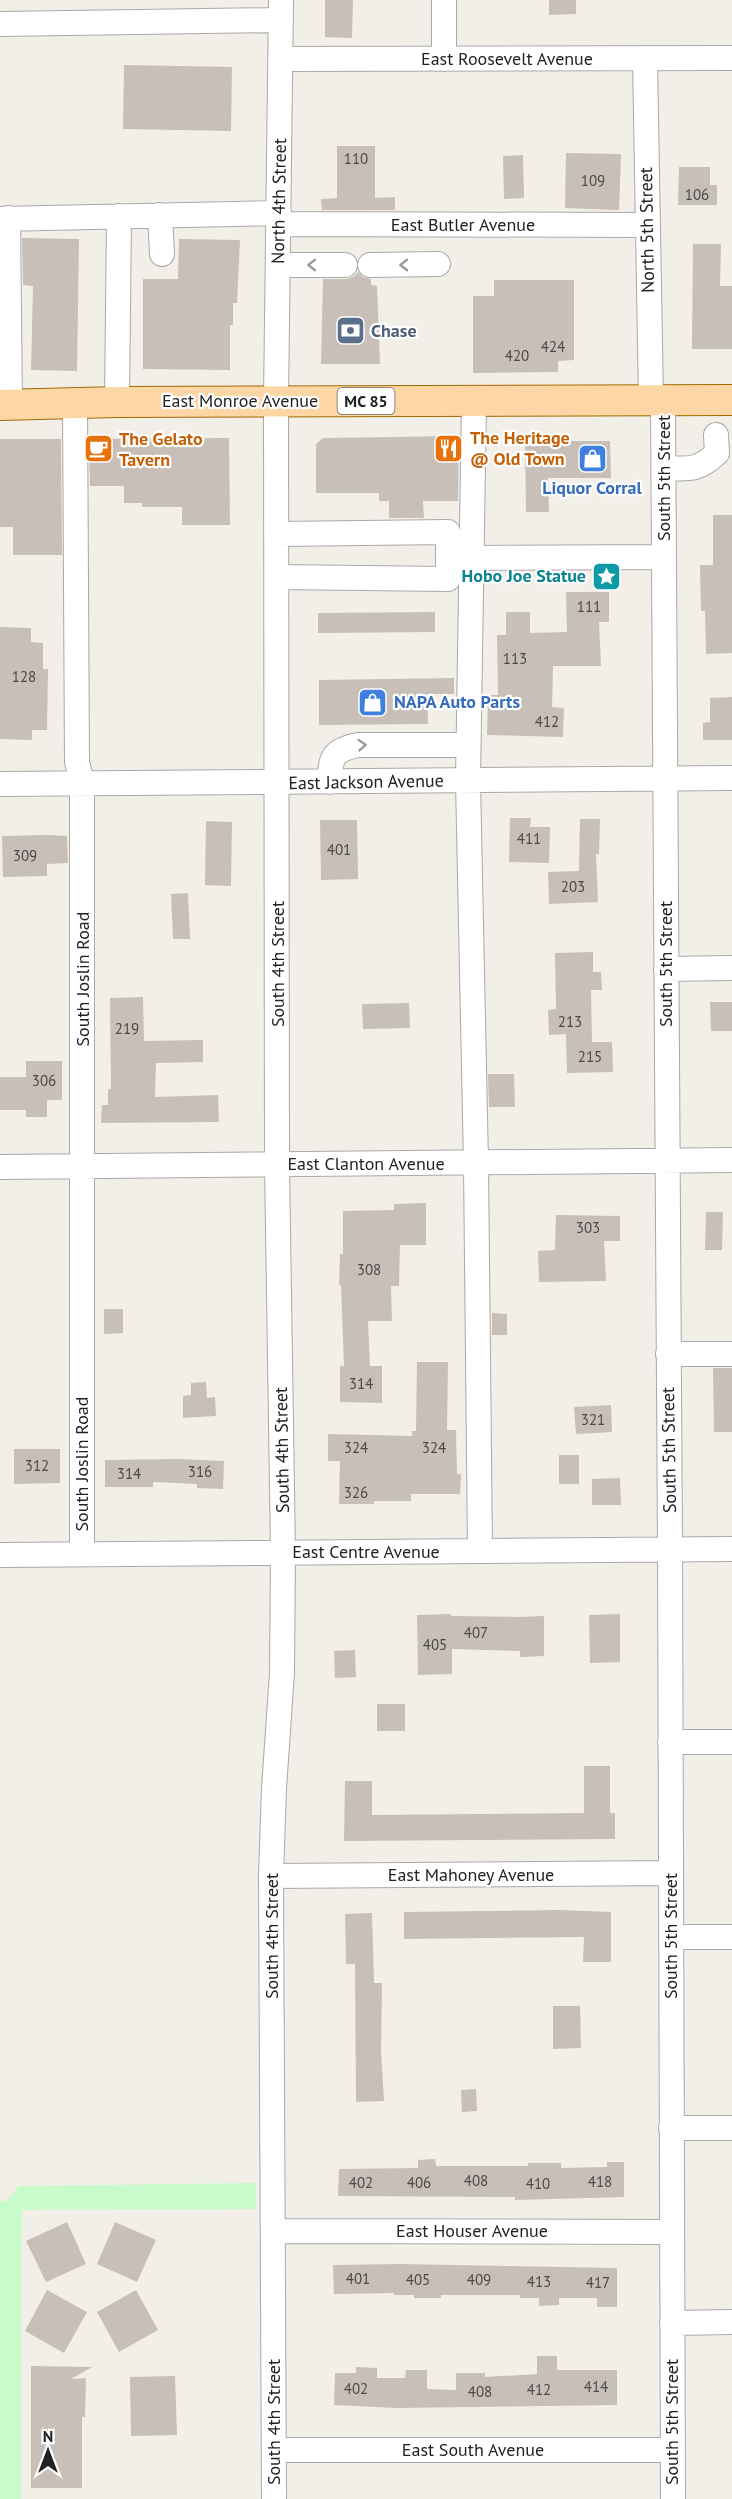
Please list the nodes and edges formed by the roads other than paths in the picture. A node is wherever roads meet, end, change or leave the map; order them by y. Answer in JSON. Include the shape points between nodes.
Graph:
{"nodes":[{"id":1,"x":444,"y":0,"type":"edge"},
{"id":2,"x":281,"y":10,"type":"edge"},
{"id":3,"x":163,"y":11,"type":"edge"},
{"id":4,"x":0,"y":24,"type":"edge"},
{"id":5,"x":645,"y":58,"type":"junction"},
{"id":6,"x":732,"y":58,"type":"edge"},
{"id":7,"x":281,"y":59,"type":"junction"},
{"id":8,"x":444,"y":59,"type":"junction"},
{"id":9,"x":160,"y":215,"type":"junction"},
{"id":10,"x":119,"y":216,"type":"junction"},
{"id":11,"x":4,"y":218,"type":"edge"},
{"id":12,"x":279,"y":219,"type":"junction"},
{"id":13,"x":647,"y":225,"type":"junction"},
{"id":14,"x":162,"y":254,"type":"dead end"},
{"id":15,"x":438,"y":264,"type":"dead end"},
{"id":16,"x":278,"y":265,"type":"junction"},
{"id":17,"x":345,"y":265,"type":"dead end"},
{"id":18,"x":370,"y":265,"type":"dead end"},
{"id":19,"x":4,"y":301,"type":"edge"},
{"id":20,"x":657,"y":400,"type":"junction"},
{"id":21,"x":721,"y":400,"type":"edge"},
{"id":22,"x":276,"y":401,"type":"junction"},
{"id":23,"x":474,"y":401,"type":"junction"},
{"id":24,"x":117,"y":402,"type":"junction"},
{"id":25,"x":75,"y":403,"type":"junction"},
{"id":26,"x":5,"y":405,"type":"edge"},
{"id":27,"x":724,"y":435,"type":"edge"},
{"id":28,"x":664,"y":468,"type":"junction"},
{"id":29,"x":277,"y":534,"type":"junction"},
{"id":30,"x":664,"y":557,"type":"junction"},
{"id":31,"x":462,"y":560,"type":"junction"},
{"id":32,"x":277,"y":577,"type":"junction"},
{"id":33,"x":468,"y":745,"type":"junction"},
{"id":34,"x":665,"y":778,"type":"junction"},
{"id":35,"x":732,"y":778,"type":"edge"},
{"id":36,"x":468,"y":781,"type":"junction"},
{"id":37,"x":330,"y":782,"type":"junction"},
{"id":38,"x":82,"y":783,"type":"junction"},
{"id":39,"x":278,"y":783,"type":"junction"},
{"id":40,"x":0,"y":784,"type":"edge"},
{"id":41,"x":732,"y":968,"type":"edge"},
{"id":42,"x":666,"y":969,"type":"junction"},
{"id":43,"x":668,"y":1160,"type":"junction"},
{"id":44,"x":732,"y":1160,"type":"edge"},
{"id":45,"x":476,"y":1163,"type":"junction"},
{"id":46,"x":277,"y":1164,"type":"junction"},
{"id":47,"x":0,"y":1167,"type":"edge"},
{"id":48,"x":84,"y":1167,"type":"junction"},
{"id":49,"x":668,"y":1354,"type":"junction"},
{"id":50,"x":732,"y":1354,"type":"edge"},
{"id":51,"x":670,"y":1549,"type":"junction"},
{"id":52,"x":732,"y":1549,"type":"edge"},
{"id":53,"x":480,"y":1551,"type":"junction"},
{"id":54,"x":283,"y":1553,"type":"junction"},
{"id":55,"x":82,"y":1554,"type":"junction"},
{"id":56,"x":0,"y":1555,"type":"edge"},
{"id":57,"x":670,"y":1742,"type":"junction"},
{"id":58,"x":732,"y":1742,"type":"edge"},
{"id":59,"x":671,"y":1873,"type":"junction"},
{"id":60,"x":271,"y":1876,"type":"junction"},
{"id":61,"x":671,"y":1937,"type":"junction"},
{"id":62,"x":732,"y":1937,"type":"edge"},
{"id":63,"x":732,"y":2127,"type":"edge"},
{"id":64,"x":671,"y":2128,"type":"junction"},
{"id":65,"x":273,"y":2230,"type":"junction"},
{"id":66,"x":672,"y":2232,"type":"junction"},
{"id":67,"x":732,"y":2322,"type":"edge"},
{"id":68,"x":672,"y":2323,"type":"junction"},
{"id":69,"x":274,"y":2450,"type":"junction"},
{"id":70,"x":673,"y":2450,"type":"junction"},
{"id":71,"x":274,"y":2499,"type":"edge"},
{"id":72,"x":673,"y":2499,"type":"edge"}],
"edges":[{"from":1,"to":8,"type":"street"},
{"from":2,"to":3,"type":"street"},
{"from":2,"to":7,"type":"street","name":"North 4th Street"},
{"from":3,"to":4,"type":"street"},
{"from":5,"to":6,"type":"street","name":"East Roosevelt Avenue"},
{"from":5,"to":8,"type":"street","name":"East Roosevelt Avenue"},
{"from":5,"to":13,"type":"street","name":"North 5th Street"},
{"from":7,"to":8,"type":"street","name":"East Roosevelt Avenue"},
{"from":7,"to":12,"type":"street","name":"North 4th Street"},
{"from":9,"to":10,"type":"street","name":"East Butler Avenue"},
{"from":9,"to":12,"type":"street","name":"East Butler Avenue"},
{"from":9,"to":14,"type":"street"},
{"from":10,"to":11,"type":"street","name":"East Butler Avenue"},
{"from":10,"to":24,"type":"street"},
{"from":11,"to":19,"type":"street"},
{"from":12,"to":13,"type":"street","name":"East Butler Avenue"},
{"from":12,"to":16,"type":"street","name":"North 4th Street"},
{"from":13,"to":20,"type":"street","name":"North 5th Street"},
{"from":15,"to":18,"type":"street","one_way":true},
{"from":17,"to":16,"type":"street","one_way":true},
{"from":16,"to":22,"type":"street","name":"North 4th Street"},
{"from":19,"to":26,"type":"street"},
{"from":20,"to":21,"type":"main road","name":"East Monroe Avenue","number":"MC 85"},
{"from":20,"to":23,"type":"main road","name":"East Monroe Avenue","number":"MC 85"},
{"from":20,"to":28,"type":"street","name":"South 5th Street"},
{"from":21,"to":27,"type":"street"},
{"from":22,"to":23,"type":"main road","name":"East Monroe Avenue","number":"MC 85"},
{"from":22,"to":24,"type":"main road","name":"East Monroe Avenue","number":"MC 85"},
{"from":22,"to":29,"type":"street","name":"South 4th Street"},
{"from":23,"to":31,"type":"street"},
{"from":24,"to":25,"type":"main road","name":"East Monroe Avenue","number":"MC 85"},
{"from":25,"to":26,"type":"main road","name":"East Monroe Avenue","number":"MC 85"},
{"from":25,"to":38,"type":"street","name":"South Joslin Road","via":[[77,762]]},
{"from":27,"to":28,"type":"street","via":[[717,453],[703,466]]},
{"from":28,"to":30,"type":"street","name":"South 5th Street"},
{"from":29,"to":31,"type":"street","via":[[448,532]]},
{"from":29,"to":32,"type":"street","name":"South 4th Street"},
{"from":30,"to":31,"type":"street"},
{"from":30,"to":34,"type":"street","name":"South 5th Street"},
{"from":31,"to":32,"type":"street","via":[[448,579]]},
{"from":31,"to":33,"type":"street"},
{"from":32,"to":39,"type":"street","name":"South 4th Street"},
{"from":33,"to":36,"type":"street"},
{"from":37,"to":33,"type":"street","one_way":true,"via":[[330,766],[341,748]]},
{"from":34,"to":35,"type":"street","name":"East Jackson Avenue"},
{"from":34,"to":36,"type":"street","name":"East Jackson Avenue"},
{"from":34,"to":42,"type":"street","name":"South 5th Street"},
{"from":36,"to":37,"type":"street","name":"East Jackson Avenue"},
{"from":36,"to":45,"type":"street"},
{"from":37,"to":39,"type":"street","name":"East Jackson Avenue"},
{"from":38,"to":39,"type":"street","name":"East Jackson Avenue"},
{"from":38,"to":40,"type":"street","name":"East Jackson Avenue"},
{"from":38,"to":48,"type":"street","name":"South Joslin Road"},
{"from":39,"to":46,"type":"street","name":"South 4th Street"},
{"from":41,"to":42,"type":"street"},
{"from":42,"to":43,"type":"street","name":"South 5th Street"},
{"from":43,"to":44,"type":"street","name":"East Clanton Avenue"},
{"from":43,"to":45,"type":"street","name":"East Clanton Avenue"},
{"from":43,"to":49,"type":"street","name":"South 5th Street"},
{"from":45,"to":46,"type":"street","name":"East Clanton Avenue"},
{"from":45,"to":53,"type":"street"},
{"from":46,"to":48,"type":"street","name":"East Clanton Avenue"},
{"from":46,"to":54,"type":"street","name":"South 4th Street"},
{"from":47,"to":48,"type":"street","name":"East Clanton Avenue"},
{"from":48,"to":55,"type":"street","name":"South Joslin Road"},
{"from":49,"to":50,"type":"street"},
{"from":49,"to":51,"type":"street","name":"South 5th Street"},
{"from":51,"to":52,"type":"street","name":"East Centre Avenue"},
{"from":51,"to":53,"type":"street","name":"East Centre Avenue"},
{"from":51,"to":57,"type":"street","name":"South 5th Street"},
{"from":53,"to":54,"type":"street","name":"East Centre Avenue"},
{"from":54,"to":55,"type":"street","name":"East Centre Avenue"},
{"from":54,"to":60,"type":"street","name":"South 4th Street","via":[[282,1673]]},
{"from":55,"to":56,"type":"street","name":"East Centre Avenue"},
{"from":57,"to":58,"type":"street"},
{"from":57,"to":59,"type":"street","name":"South 5th Street"},
{"from":59,"to":60,"type":"street","name":"East Mahoney Avenue"},
{"from":59,"to":61,"type":"street","name":"South 5th Street"},
{"from":60,"to":65,"type":"street","name":"South 4th Street"},
{"from":61,"to":62,"type":"street"},
{"from":61,"to":64,"type":"street","name":"South 5th Street"},
{"from":63,"to":64,"type":"street"},
{"from":64,"to":66,"type":"street","name":"South 5th Street"},
{"from":65,"to":66,"type":"street","name":"East Houser Avenue"},
{"from":65,"to":69,"type":"street","name":"South 4th Street"},
{"from":66,"to":68,"type":"street","name":"South 5th Street"},
{"from":67,"to":68,"type":"street"},
{"from":68,"to":70,"type":"street","name":"South 5th Street"},
{"from":69,"to":70,"type":"street","name":"East South Avenue"},
{"from":69,"to":71,"type":"street","name":"South 4th Street"},
{"from":70,"to":72,"type":"street","name":"South 5th Street"}]}
